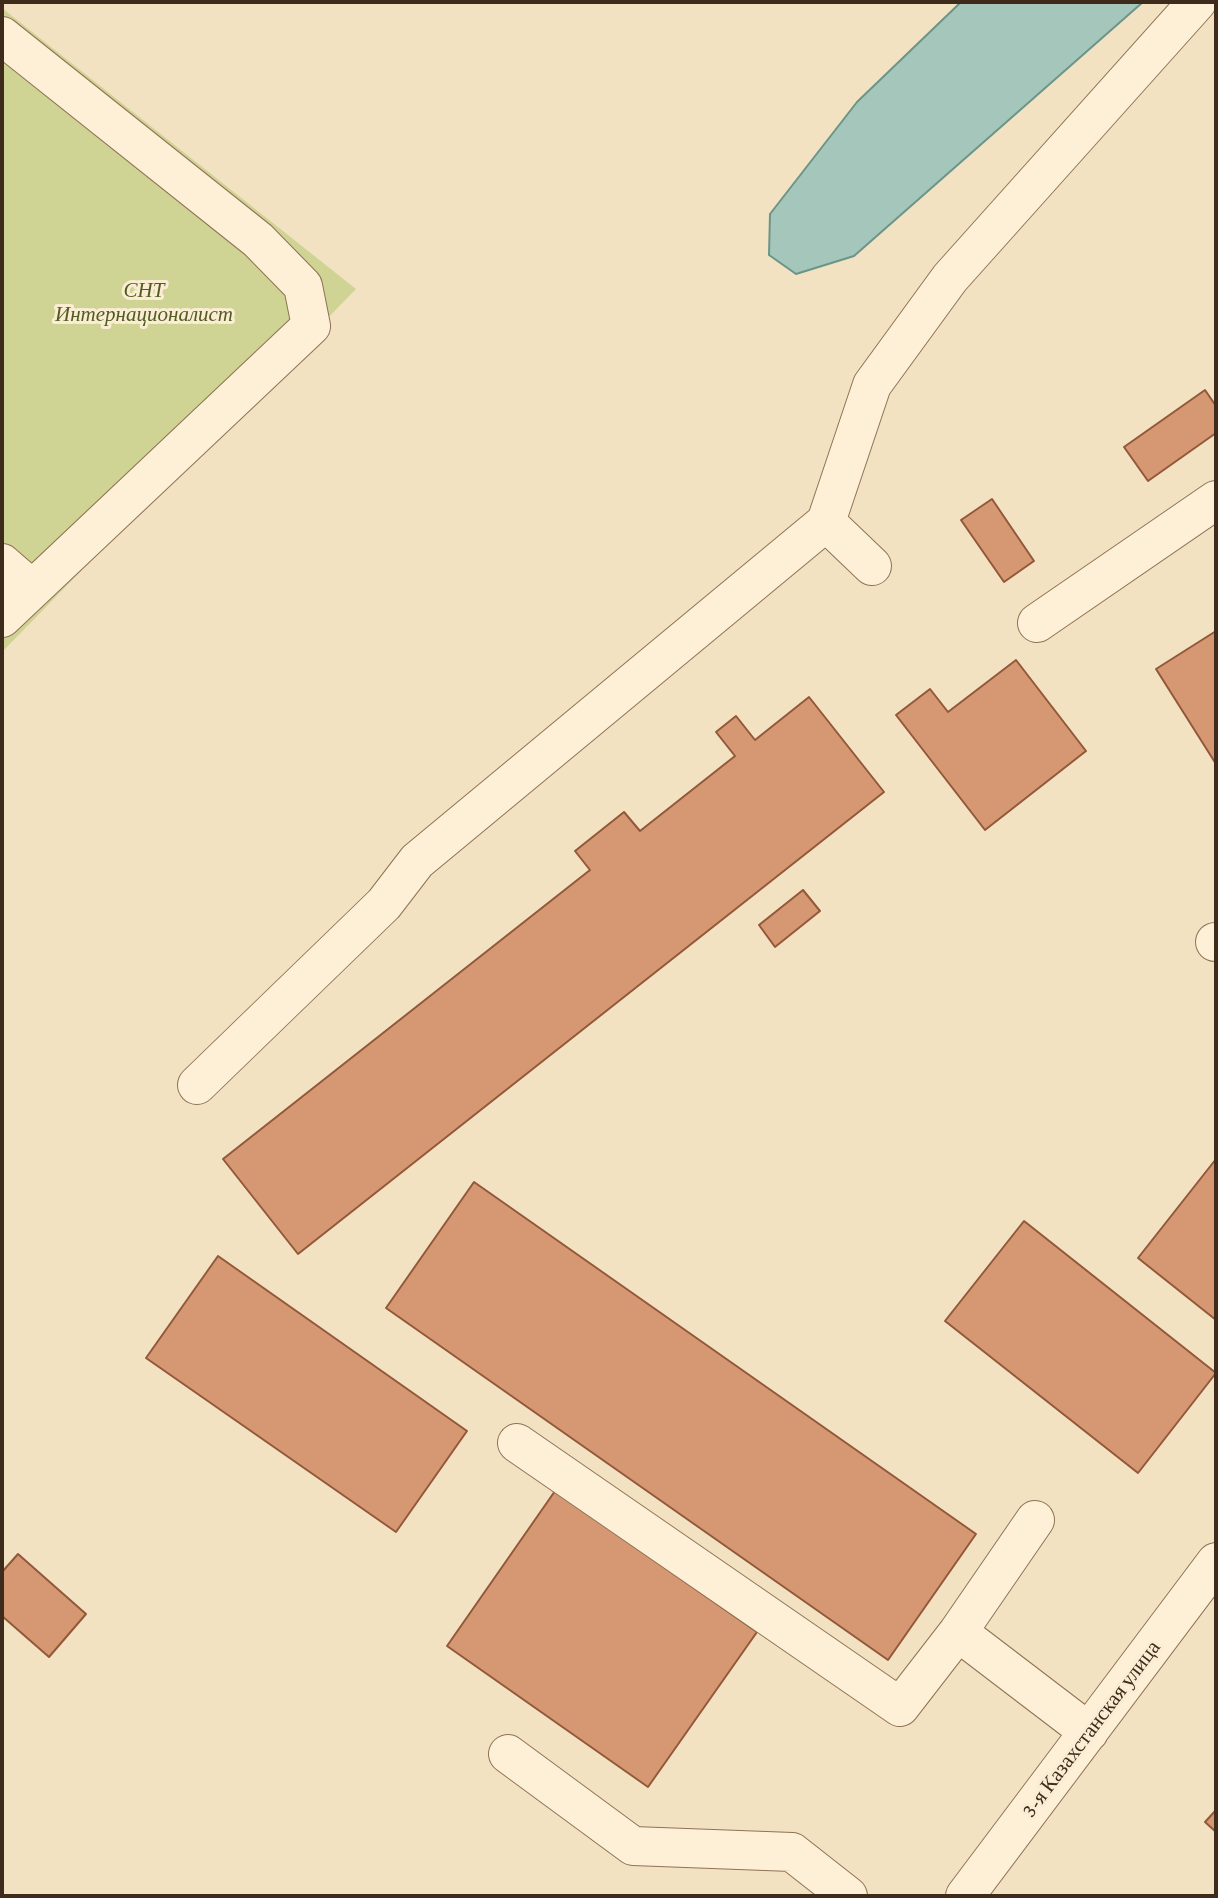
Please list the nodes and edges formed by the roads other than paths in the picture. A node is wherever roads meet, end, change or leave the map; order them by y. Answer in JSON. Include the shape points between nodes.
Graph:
{"nodes":[{"id":1,"x":1197,"y":2,"type":"edge"},
{"id":2,"x":2,"y":36,"type":"edge"},
{"id":3,"x":1216,"y":500,"type":"edge"},
{"id":4,"x":826,"y":522,"type":"junction"},
{"id":5,"x":2,"y":563,"type":"edge"},
{"id":6,"x":872,"y":566,"type":"dead end"},
{"id":7,"x":32,"y":589,"type":"junction"},
{"id":8,"x":2,"y":618,"type":"edge"},
{"id":9,"x":1037,"y":623,"type":"dead end"},
{"id":10,"x":197,"y":1084,"type":"dead end"},
{"id":11,"x":517,"y":1443,"type":"dead end"},
{"id":12,"x":1035,"y":1520,"type":"dead end"},
{"id":13,"x":1216,"y":1562,"type":"edge"},
{"id":14,"x":958,"y":1632,"type":"junction"},
{"id":15,"x":1088,"y":1732,"type":"junction"},
{"id":16,"x":508,"y":1754,"type":"dead end"},
{"id":17,"x":848,"y":1896,"type":"edge"},
{"id":18,"x":965,"y":1896,"type":"edge"}],
"edges":[{"from":1,"to":4,"type":"street","via":[[950,278],[872,385]]},
{"from":2,"to":7,"type":"street","via":[[258,240],[303,286],[311,326]]},
{"from":3,"to":9,"type":"street"},
{"from":4,"to":6,"type":"street"},
{"from":4,"to":10,"type":"street","via":[[417,861],[384,904]]},
{"from":5,"to":7,"type":"street"},
{"from":7,"to":8,"type":"street"},
{"from":11,"to":14,"type":"street","via":[[900,1707]]},
{"from":12,"to":14,"type":"street"},
{"from":13,"to":15,"type":"street","name":"3-я Казахстанская улица"},
{"from":14,"to":15,"type":"street"},
{"from":15,"to":18,"type":"street","name":"3-я Казахстанская улица"},
{"from":16,"to":17,"type":"street","via":[[634,1846],[792,1852]]}]}
